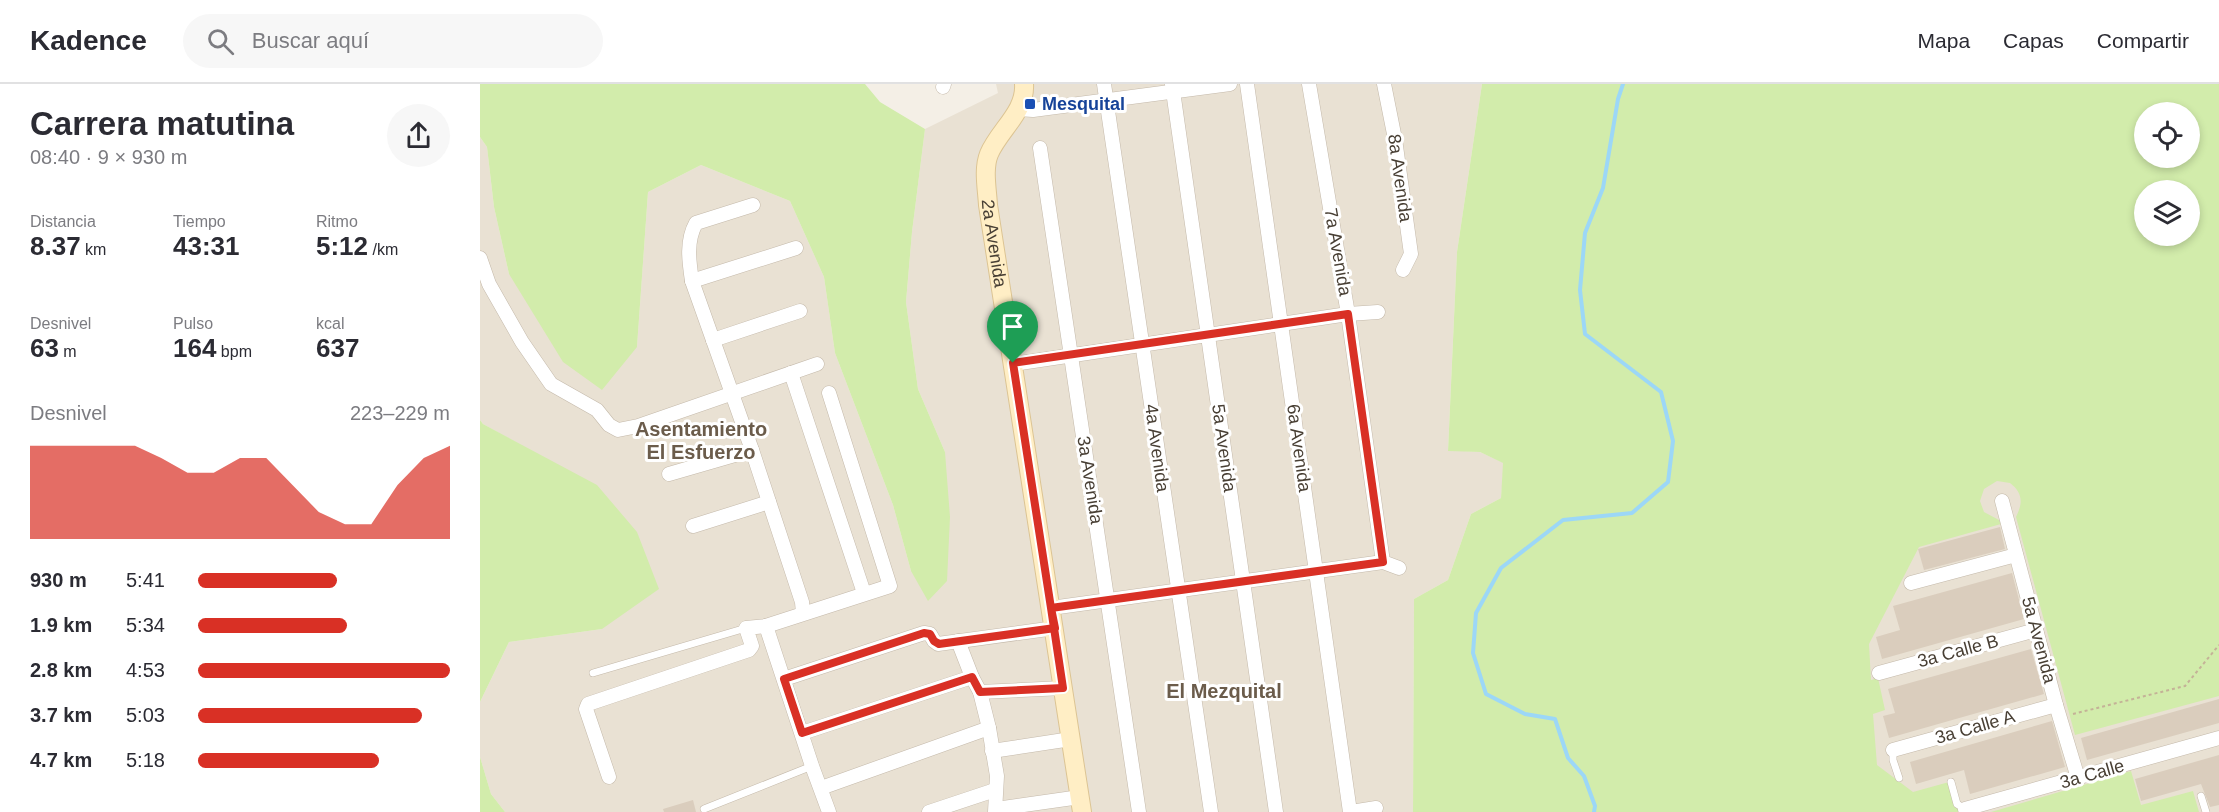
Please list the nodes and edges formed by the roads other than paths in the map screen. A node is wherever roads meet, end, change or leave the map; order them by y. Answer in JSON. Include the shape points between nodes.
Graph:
{"nodes":[{"id":1,"x":1024,"y":84,"type":"edge"},
{"id":2,"x":1104,"y":84,"type":"edge"},
{"id":3,"x":1230,"y":84,"type":"edge"},
{"id":4,"x":1247,"y":84,"type":"edge"},
{"id":5,"x":1309,"y":84,"type":"edge"},
{"id":6,"x":1384,"y":84,"type":"edge"},
{"id":7,"x":1172,"y":88,"type":"edge"},
{"id":8,"x":1106,"y":101,"type":"junction"},
{"id":9,"x":1018,"y":109,"type":"junction"},
{"id":10,"x":1040,"y":148,"type":"dead end"},
{"id":11,"x":753,"y":205,"type":"dead end"},
{"id":12,"x":796,"y":248,"type":"dead end"},
{"id":13,"x":480,"y":258,"type":"edge"},
{"id":14,"x":1403,"y":270,"type":"dead end"},
{"id":15,"x":692,"y":281,"type":"junction"},
{"id":16,"x":800,"y":311,"type":"dead end"},
{"id":17,"x":1378,"y":312,"type":"dead end"},
{"id":18,"x":1348,"y":314,"type":"junction"},
{"id":19,"x":1281,"y":324,"type":"junction"},
{"id":20,"x":1208,"y":334,"type":"junction"},
{"id":21,"x":713,"y":340,"type":"junction"},
{"id":22,"x":1142,"y":344,"type":"junction"},
{"id":23,"x":1071,"y":355,"type":"junction"},
{"id":24,"x":1013,"y":363,"type":"junction"},
{"id":25,"x":817,"y":364,"type":"dead end"},
{"id":26,"x":791,"y":374,"type":"junction"},
{"id":27,"x":829,"y":393,"type":"dead end"},
{"id":28,"x":731,"y":394,"type":"junction"},
{"id":29,"x":752,"y":450,"type":"junction"},
{"id":30,"x":669,"y":474,"type":"dead end"},
{"id":31,"x":2002,"y":501,"type":"dead end"},
{"id":32,"x":769,"y":502,"type":"junction"},
{"id":33,"x":693,"y":526,"type":"dead end"},
{"id":34,"x":2016,"y":555,"type":"junction"},
{"id":35,"x":1383,"y":562,"type":"junction"},
{"id":36,"x":1399,"y":568,"type":"dead end"},
{"id":37,"x":1316,"y":570,"type":"junction"},
{"id":38,"x":1243,"y":580,"type":"junction"},
{"id":39,"x":1911,"y":583,"type":"dead end"},
{"id":40,"x":1178,"y":589,"type":"junction"},
{"id":41,"x":864,"y":593,"type":"junction"},
{"id":42,"x":1108,"y":599,"type":"junction"},
{"id":43,"x":1051,"y":608,"type":"junction"},
{"id":44,"x":803,"y":613,"type":"junction"},
{"id":45,"x":766,"y":626,"type":"junction"},
{"id":46,"x":746,"y":628,"type":"junction"},
{"id":47,"x":1055,"y":628,"type":"junction"},
{"id":48,"x":2036,"y":630,"type":"junction"},
{"id":49,"x":958,"y":641,"type":"junction"},
{"id":50,"x":592,"y":673,"type":"dead end"},
{"id":51,"x":1879,"y":673,"type":"dead end"},
{"id":52,"x":972,"y":677,"type":"junction"},
{"id":53,"x":784,"y":679,"type":"junction"},
{"id":54,"x":1063,"y":688,"type":"junction"},
{"id":55,"x":980,"y":692,"type":"junction"},
{"id":56,"x":2058,"y":711,"type":"junction"},
{"id":57,"x":990,"y":728,"type":"junction"},
{"id":58,"x":802,"y":733,"type":"junction"},
{"id":59,"x":2219,"y":738,"type":"edge"},
{"id":60,"x":1071,"y":739,"type":"junction"},
{"id":61,"x":1893,"y":750,"type":"joint"},
{"id":62,"x":992,"y":751,"type":"junction"},
{"id":63,"x":812,"y":766,"type":"junction"},
{"id":64,"x":609,"y":777,"type":"dead end"},
{"id":65,"x":1899,"y":778,"type":"dead end"},
{"id":66,"x":2078,"y":778,"type":"junction"},
{"id":67,"x":1951,"y":782,"type":"dead end"},
{"id":68,"x":821,"y":788,"type":"junction"},
{"id":69,"x":995,"y":790,"type":"junction"},
{"id":70,"x":2201,"y":796,"type":"dead end"},
{"id":71,"x":1081,"y":804,"type":"edge"},
{"id":72,"x":1376,"y":808,"type":"dead end"},
{"id":73,"x":704,"y":809,"type":"dead end"},
{"id":74,"x":1965,"y":809,"type":"joint"},
{"id":75,"x":995,"y":810,"type":"edge"},
{"id":76,"x":829,"y":812,"type":"edge"},
{"id":77,"x":929,"y":812,"type":"edge"},
{"id":78,"x":1139,"y":812,"type":"edge"},
{"id":79,"x":1211,"y":812,"type":"edge"},
{"id":80,"x":1276,"y":812,"type":"edge"},
{"id":81,"x":1351,"y":812,"type":"edge"},
{"id":82,"x":2206,"y":812,"type":"edge"}],
"edges":[{"from":1,"to":9,"type":"main road","name":"2a Avenida"},
{"from":2,"to":8,"type":"street","name":"4a Avenida"},
{"from":3,"to":7,"type":"street"},
{"from":4,"to":19,"type":"street","name":"6a Avenida"},
{"from":5,"to":18,"type":"street","name":"7a Avenida"},
{"from":6,"to":14,"type":"street","name":"8a Avenida","via":[[1411,254]]},
{"from":7,"to":8,"type":"street"},
{"from":7,"to":20,"type":"street","name":"5a Avenida"},
{"from":8,"to":9,"type":"street"},
{"from":8,"to":22,"type":"street","name":"4a Avenida"},
{"from":9,"to":24,"type":"main road","name":"2a Avenida","via":[[990,152],[986,171]]},
{"from":10,"to":23,"type":"street","name":"3a Avenida"},
{"from":11,"to":15,"type":"street","via":[[696,223],[690,233]]},
{"from":12,"to":15,"type":"street"},
{"from":13,"to":28,"type":"street","via":[[489,284],[551,384],[597,410],[618,430]]},
{"from":15,"to":21,"type":"street"},
{"from":16,"to":21,"type":"street"},
{"from":17,"to":18,"type":"street"},
{"from":18,"to":19,"type":"street"},
{"from":18,"to":35,"type":"street","name":"7a Avenida"},
{"from":19,"to":20,"type":"street"},
{"from":19,"to":37,"type":"street","name":"6a Avenida"},
{"from":20,"to":22,"type":"street"},
{"from":20,"to":38,"type":"street","name":"5a Avenida"},
{"from":21,"to":28,"type":"street"},
{"from":22,"to":23,"type":"street"},
{"from":22,"to":40,"type":"street","name":"4a Avenida"},
{"from":23,"to":24,"type":"street"},
{"from":23,"to":42,"type":"street","name":"3a Avenida"},
{"from":24,"to":43,"type":"main road","name":"2a Avenida"},
{"from":25,"to":26,"type":"street"},
{"from":26,"to":28,"type":"street"},
{"from":26,"to":41,"type":"street"},
{"from":27,"to":41,"type":"street","via":[[891,584]]},
{"from":28,"to":29,"type":"street"},
{"from":29,"to":30,"type":"street"},
{"from":29,"to":32,"type":"street"},
{"from":31,"to":34,"type":"street","name":"5a Avenida"},
{"from":32,"to":33,"type":"street"},
{"from":32,"to":44,"type":"street"},
{"from":34,"to":39,"type":"street"},
{"from":34,"to":48,"type":"street","name":"5a Avenida"},
{"from":35,"to":36,"type":"street"},
{"from":35,"to":37,"type":"street"},
{"from":37,"to":38,"type":"street"},
{"from":37,"to":81,"type":"street","name":"6a Avenida"},
{"from":38,"to":40,"type":"street"},
{"from":38,"to":80,"type":"street","name":"5a Avenida"},
{"from":40,"to":42,"type":"street"},
{"from":40,"to":79,"type":"street","name":"4a Avenida"},
{"from":41,"to":44,"type":"street"},
{"from":42,"to":43,"type":"street"},
{"from":42,"to":78,"type":"street","name":"3a Avenida"},
{"from":43,"to":47,"type":"main road","name":"2a Avenida"},
{"from":44,"to":45,"type":"street"},
{"from":45,"to":46,"type":"street"},
{"from":45,"to":53,"type":"street"},
{"from":46,"to":50,"type":"lane"},
{"from":46,"to":64,"type":"street","via":[[752,646],[749,650],[588,704],[586,709]]},
{"from":47,"to":49,"type":"street"},
{"from":47,"to":54,"type":"main road","name":"2a Avenida"},
{"from":48,"to":51,"type":"street","name":"3a Calle B"},
{"from":48,"to":56,"type":"street","name":"5a Avenida"},
{"from":49,"to":52,"type":"street"},
{"from":49,"to":53,"type":"street","via":[[939,644],[924,633]]},
{"from":52,"to":55,"type":"street"},
{"from":52,"to":58,"type":"street"},
{"from":53,"to":58,"type":"street"},
{"from":54,"to":55,"type":"street"},
{"from":54,"to":60,"type":"main road","name":"2a Avenida"},
{"from":55,"to":57,"type":"street"},
{"from":56,"to":61,"type":"street","name":"3a Calle A"},
{"from":56,"to":66,"type":"street","name":"5a Avenida"},
{"from":57,"to":62,"type":"street"},
{"from":57,"to":68,"type":"street"},
{"from":58,"to":63,"type":"street"},
{"from":59,"to":66,"type":"street","name":"3a Calle"},
{"from":60,"to":62,"type":"street"},
{"from":60,"to":71,"type":"main road","name":"2a Avenida"},
{"from":61,"to":65,"type":"lane"},
{"from":62,"to":69,"type":"street","via":[[997,776]]},
{"from":63,"to":68,"type":"street"},
{"from":63,"to":73,"type":"lane"},
{"from":66,"to":74,"type":"street","name":"3a Calle"},
{"from":67,"to":74,"type":"lane","via":[[1958,804]]},
{"from":68,"to":76,"type":"street"},
{"from":69,"to":75,"type":"street"},
{"from":69,"to":77,"type":"street"},
{"from":70,"to":82,"type":"lane"},
{"from":71,"to":75,"type":"street"},
{"from":72,"to":81,"type":"street"}]}
